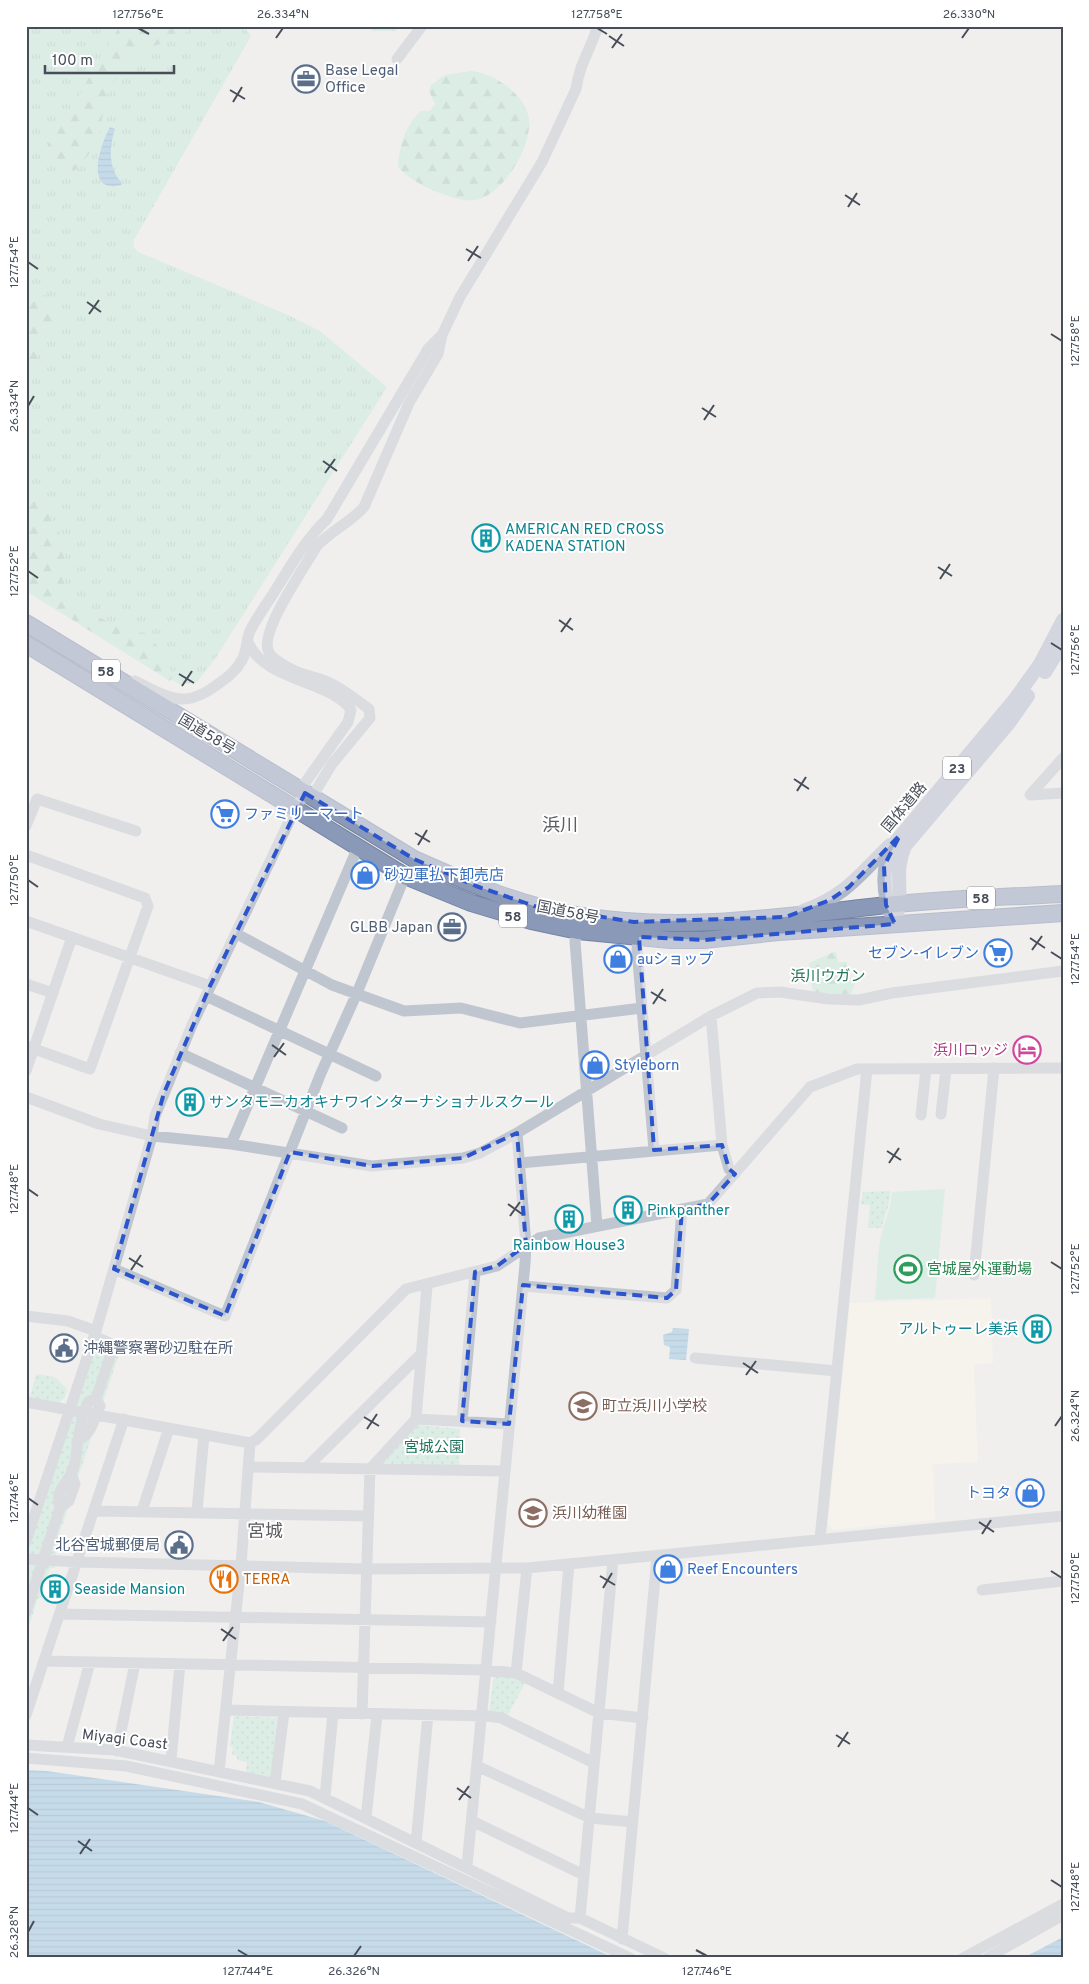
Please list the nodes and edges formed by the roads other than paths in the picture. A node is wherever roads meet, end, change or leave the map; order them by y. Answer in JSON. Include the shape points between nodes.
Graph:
{"nodes":[{"id":1,"x":422,"y":26,"type":"edge"},
{"id":2,"x":598,"y":26,"type":"edge"},
{"id":3,"x":397,"y":59,"type":"dead end"},
{"id":4,"x":442,"y":335,"type":"junction"},
{"id":5,"x":305,"y":559,"type":"junction"},
{"id":6,"x":1063,"y":620,"type":"edge"},
{"id":7,"x":26,"y":623,"type":"edge"},
{"id":8,"x":248,"y":642,"type":"junction"},
{"id":9,"x":1063,"y":643,"type":"edge"},
{"id":10,"x":27,"y":647,"type":"edge"},
{"id":11,"x":81,"y":656,"type":"junction"},
{"id":12,"x":1063,"y":758,"type":"edge"},
{"id":13,"x":1063,"y":793,"type":"edge"},
{"id":14,"x":306,"y":794,"type":"junction"},
{"id":15,"x":295,"y":810,"type":"junction"},
{"id":16,"x":26,"y":826,"type":"edge"},
{"id":17,"x":136,"y":831,"type":"dead end"},
{"id":18,"x":900,"y":835,"type":"junction"},
{"id":19,"x":358,"y":847,"type":"junction"},
{"id":20,"x":26,"y":855,"type":"edge"},
{"id":21,"x":405,"y":876,"type":"junction"},
{"id":22,"x":1063,"y":894,"type":"edge"},
{"id":23,"x":893,"y":905,"type":"junction"},
{"id":24,"x":1063,"y":914,"type":"edge"},
{"id":25,"x":786,"y":917,"type":"junction"},
{"id":26,"x":26,"y":921,"type":"edge"},
{"id":27,"x":895,"y":924,"type":"junction"},
{"id":28,"x":578,"y":931,"type":"junction"},
{"id":29,"x":237,"y":934,"type":"junction"},
{"id":30,"x":72,"y":937,"type":"junction"},
{"id":31,"x":639,"y":937,"type":"junction"},
{"id":32,"x":129,"y":957,"type":"junction"},
{"id":33,"x":304,"y":970,"type":"junction"},
{"id":34,"x":1063,"y":971,"type":"edge"},
{"id":35,"x":26,"y":984,"type":"edge"},
{"id":36,"x":208,"y":991,"type":"junction"},
{"id":37,"x":53,"y":993,"type":"junction"},
{"id":38,"x":357,"y":993,"type":"junction"},
{"id":39,"x":642,"y":1008,"type":"junction"},
{"id":40,"x":580,"y":1016,"type":"junction"},
{"id":41,"x":711,"y":1016,"type":"junction"},
{"id":42,"x":278,"y":1030,"type":"junction"},
{"id":43,"x":30,"y":1047,"type":"edge"},
{"id":44,"x":180,"y":1053,"type":"junction"},
{"id":45,"x":330,"y":1053,"type":"junction"},
{"id":46,"x":645,"y":1056,"type":"junction"},
{"id":47,"x":994,"y":1068,"type":"junction"},
{"id":48,"x":1063,"y":1068,"type":"edge"},
{"id":49,"x":867,"y":1069,"type":"junction"},
{"id":50,"x":926,"y":1069,"type":"junction"},
{"id":51,"x":946,"y":1069,"type":"junction"},
{"id":52,"x":26,"y":1071,"type":"edge"},
{"id":53,"x":376,"y":1076,"type":"dead end"},
{"id":54,"x":254,"y":1089,"type":"junction"},
{"id":55,"x":588,"y":1090,"type":"junction"},
{"id":56,"x":26,"y":1096,"type":"edge"},
{"id":57,"x":306,"y":1112,"type":"junction"},
{"id":58,"x":941,"y":1114,"type":"dead end"},
{"id":59,"x":920,"y":1115,"type":"dead end"},
{"id":60,"x":342,"y":1128,"type":"dead end"},
{"id":61,"x":517,"y":1133,"type":"junction"},
{"id":62,"x":152,"y":1136,"type":"junction"},
{"id":63,"x":231,"y":1144,"type":"junction"},
{"id":64,"x":722,"y":1145,"type":"junction"},
{"id":65,"x":654,"y":1150,"type":"junction"},
{"id":66,"x":290,"y":1152,"type":"junction"},
{"id":67,"x":592,"y":1156,"type":"junction"},
{"id":68,"x":520,"y":1163,"type":"junction"},
{"id":69,"x":735,"y":1174,"type":"junction"},
{"id":70,"x":682,"y":1209,"type":"junction"},
{"id":71,"x":597,"y":1226,"type":"junction"},
{"id":72,"x":526,"y":1245,"type":"junction"},
{"id":73,"x":114,"y":1269,"type":"junction"},
{"id":74,"x":475,"y":1272,"type":"junction"},
{"id":75,"x":974,"y":1276,"type":"dead end"},
{"id":76,"x":427,"y":1286,"type":"junction"},
{"id":77,"x":523,"y":1286,"type":"junction"},
{"id":78,"x":26,"y":1316,"type":"edge"},
{"id":79,"x":95,"y":1333,"type":"junction"},
{"id":80,"x":422,"y":1353,"type":"junction"},
{"id":81,"x":695,"y":1358,"type":"dead end"},
{"id":82,"x":837,"y":1371,"type":"junction"},
{"id":83,"x":96,"y":1399,"type":"junction"},
{"id":84,"x":26,"y":1402,"type":"edge"},
{"id":85,"x":70,"y":1411,"type":"junction"},
{"id":86,"x":83,"y":1413,"type":"junction"},
{"id":87,"x":96,"y":1415,"type":"junction"},
{"id":88,"x":416,"y":1419,"type":"junction"},
{"id":89,"x":124,"y":1420,"type":"junction"},
{"id":90,"x":462,"y":1422,"type":"junction"},
{"id":91,"x":509,"y":1424,"type":"junction"},
{"id":92,"x":169,"y":1428,"type":"junction"},
{"id":93,"x":204,"y":1435,"type":"junction"},
{"id":94,"x":78,"y":1441,"type":"junction"},
{"id":95,"x":250,"y":1443,"type":"junction"},
{"id":96,"x":248,"y":1467,"type":"junction"},
{"id":97,"x":306,"y":1468,"type":"junction"},
{"id":98,"x":370,"y":1469,"type":"junction"},
{"id":99,"x":505,"y":1471,"type":"junction"},
{"id":100,"x":95,"y":1511,"type":"junction"},
{"id":101,"x":142,"y":1511,"type":"junction"},
{"id":102,"x":197,"y":1512,"type":"junction"},
{"id":103,"x":245,"y":1512,"type":"junction"},
{"id":104,"x":368,"y":1516,"type":"junction"},
{"id":105,"x":1063,"y":1516,"type":"edge"},
{"id":106,"x":820,"y":1539,"type":"junction"},
{"id":107,"x":26,"y":1541,"type":"edge"},
{"id":108,"x":656,"y":1556,"type":"junction"},
{"id":109,"x":26,"y":1559,"type":"edge"},
{"id":110,"x":44,"y":1560,"type":"junction"},
{"id":111,"x":613,"y":1560,"type":"junction"},
{"id":112,"x":78,"y":1562,"type":"junction"},
{"id":113,"x":569,"y":1564,"type":"junction"},
{"id":114,"x":241,"y":1565,"type":"junction"},
{"id":115,"x":366,"y":1568,"type":"junction"},
{"id":116,"x":496,"y":1568,"type":"junction"},
{"id":117,"x":527,"y":1568,"type":"junction"},
{"id":118,"x":1063,"y":1581,"type":"edge"},
{"id":119,"x":982,"y":1590,"type":"dead end"},
{"id":120,"x":26,"y":1612,"type":"edge"},
{"id":121,"x":60,"y":1614,"type":"junction"},
{"id":122,"x":235,"y":1617,"type":"junction"},
{"id":123,"x":365,"y":1619,"type":"junction"},
{"id":124,"x":491,"y":1622,"type":"junction"},
{"id":125,"x":44,"y":1661,"type":"junction"},
{"id":126,"x":90,"y":1662,"type":"junction"},
{"id":127,"x":135,"y":1663,"type":"junction"},
{"id":128,"x":180,"y":1664,"type":"junction"},
{"id":129,"x":231,"y":1665,"type":"junction"},
{"id":130,"x":365,"y":1667,"type":"junction"},
{"id":131,"x":486,"y":1670,"type":"junction"},
{"id":132,"x":516,"y":1673,"type":"junction"},
{"id":133,"x":558,"y":1693,"type":"junction"},
{"id":134,"x":226,"y":1710,"type":"junction"},
{"id":135,"x":284,"y":1712,"type":"junction"},
{"id":136,"x":333,"y":1713,"type":"junction"},
{"id":137,"x":599,"y":1713,"type":"junction"},
{"id":138,"x":362,"y":1714,"type":"junction"},
{"id":139,"x":376,"y":1714,"type":"junction"},
{"id":140,"x":428,"y":1714,"type":"junction"},
{"id":141,"x":26,"y":1715,"type":"edge"},
{"id":142,"x":482,"y":1715,"type":"junction"},
{"id":143,"x":643,"y":1718,"type":"junction"},
{"id":144,"x":26,"y":1745,"type":"edge"},
{"id":145,"x":68,"y":1747,"type":"junction"},
{"id":146,"x":118,"y":1751,"type":"junction"},
{"id":147,"x":26,"y":1758,"type":"edge"},
{"id":148,"x":171,"y":1760,"type":"junction"},
{"id":149,"x":594,"y":1763,"type":"junction"},
{"id":150,"x":477,"y":1766,"type":"junction"},
{"id":151,"x":219,"y":1772,"type":"junction"},
{"id":152,"x":275,"y":1783,"type":"junction"},
{"id":153,"x":325,"y":1797,"type":"junction"},
{"id":154,"x":366,"y":1818,"type":"junction"},
{"id":155,"x":590,"y":1818,"type":"junction"},
{"id":156,"x":472,"y":1821,"type":"junction"},
{"id":157,"x":633,"y":1822,"type":"junction"},
{"id":158,"x":416,"y":1843,"type":"junction"},
{"id":159,"x":467,"y":1866,"type":"junction"},
{"id":160,"x":584,"y":1875,"type":"junction"},
{"id":161,"x":1063,"y":1904,"type":"edge"},
{"id":162,"x":1063,"y":1915,"type":"edge"},
{"id":163,"x":580,"y":1918,"type":"junction"},
{"id":164,"x":622,"y":1938,"type":"junction"},
{"id":165,"x":630,"y":1958,"type":"edge"},
{"id":166,"x":664,"y":1958,"type":"edge"},
{"id":167,"x":963,"y":1958,"type":"edge"},
{"id":168,"x":987,"y":1958,"type":"edge"}],
"edges":[{"from":1,"to":3,"type":"street"},
{"from":2,"to":4,"type":"street","via":[[586,51],[576,89],[542,162],[460,297]]},
{"from":4,"to":5,"type":"street","via":[[428,349],[327,519],[316,529]]},
{"from":4,"to":5,"type":"street","via":[[438,354],[409,403],[364,507]]},
{"from":5,"to":8,"type":"street","via":[[282,579],[249,633]]},
{"from":5,"to":14,"type":"street","via":[[274,620],[268,650],[295,671],[322,679],[348,694],[369,709],[370,718]]},
{"from":6,"to":18,"type":"main road","name":"国体道路","number":"23","via":[[1040,664],[1015,699]]},
{"from":7,"to":11,"type":"highway","name":"国道58号","number":"58"},
{"from":8,"to":11,"type":"street","via":[[237,669],[203,696],[192,699],[170,698]]},
{"from":8,"to":14,"type":"street","via":[[251,650],[263,661],[296,680],[331,694],[347,703],[351,710],[348,722]]},
{"from":9,"to":23,"type":"main road","name":"国体道路","number":"23","via":[[1009,723],[905,846]]},
{"from":10,"to":15,"type":"highway","name":"国道58号","number":"58"},
{"from":11,"to":14,"type":"highway","name":"国道58号","number":"58"},
{"from":12,"to":13,"type":"street","via":[[1030,795]]},
{"from":14,"to":15,"type":"street"},
{"from":14,"to":25,"type":"highway","name":"国道58号","number":"58","via":[[414,859],[476,886],[534,906],[581,916],[661,923]]},
{"from":15,"to":19,"type":"highway","name":"国道58号","number":"58"},
{"from":15,"to":29,"type":"street"},
{"from":16,"to":17,"type":"street","via":[[37,799]]},
{"from":18,"to":23,"type":"main road","name":"国体道路","number":"23","via":[[884,866]]},
{"from":18,"to":25,"type":"main road","via":[[849,887],[830,900]]},
{"from":19,"to":21,"type":"highway","name":"国道58号","number":"58"},
{"from":19,"to":33,"type":"street"},
{"from":20,"to":32,"type":"street","via":[[145,898],[148,906]]},
{"from":21,"to":28,"type":"highway","name":"国道58号","number":"58","via":[[471,903]]},
{"from":21,"to":38,"type":"street"},
{"from":22,"to":23,"type":"highway","name":"国道58号","number":"58"},
{"from":23,"to":25,"type":"highway","name":"国道58号","number":"58"},
{"from":23,"to":27,"type":"main road","name":"国体道路","number":"23"},
{"from":24,"to":27,"type":"highway","name":"国道58号","number":"58"},
{"from":26,"to":30,"type":"street"},
{"from":27,"to":31,"type":"highway","name":"国道58号","number":"58","via":[[704,940]]},
{"from":28,"to":31,"type":"highway","name":"国道58号","number":"58"},
{"from":28,"to":40,"type":"street","via":[[575,941]]},
{"from":29,"to":33,"type":"street"},
{"from":29,"to":36,"type":"street"},
{"from":30,"to":32,"type":"street"},
{"from":30,"to":37,"type":"street"},
{"from":31,"to":39,"type":"street","via":[[637,949]]},
{"from":32,"to":36,"type":"street"},
{"from":32,"to":43,"type":"street","via":[[90,1070]]},
{"from":33,"to":38,"type":"street","via":[[332,985]]},
{"from":33,"to":42,"type":"street"},
{"from":34,"to":41,"type":"street","via":[[859,1000],[780,992],[757,993]]},
{"from":35,"to":37,"type":"street"},
{"from":36,"to":42,"type":"street"},
{"from":36,"to":44,"type":"street"},
{"from":37,"to":43,"type":"street"},
{"from":38,"to":40,"type":"street","via":[[404,1011],[461,1008],[520,1023]]},
{"from":38,"to":45,"type":"street"},
{"from":39,"to":40,"type":"street"},
{"from":39,"to":46,"type":"street"},
{"from":40,"to":55,"type":"street"},
{"from":41,"to":46,"type":"street"},
{"from":41,"to":64,"type":"street"},
{"from":42,"to":45,"type":"street"},
{"from":42,"to":54,"type":"street"},
{"from":43,"to":52,"type":"street"},
{"from":44,"to":54,"type":"street"},
{"from":44,"to":62,"type":"street","via":[[155,1116]]},
{"from":45,"to":53,"type":"street"},
{"from":45,"to":57,"type":"street"},
{"from":46,"to":55,"type":"street"},
{"from":46,"to":65,"type":"street"},
{"from":47,"to":48,"type":"street"},
{"from":47,"to":51,"type":"street"},
{"from":47,"to":75,"type":"street"},
{"from":49,"to":50,"type":"street"},
{"from":49,"to":69,"type":"street","via":[[857,1069],[810,1087]]},
{"from":49,"to":82,"type":"street"},
{"from":50,"to":51,"type":"street"},
{"from":50,"to":59,"type":"street"},
{"from":51,"to":58,"type":"street"},
{"from":54,"to":57,"type":"street"},
{"from":54,"to":63,"type":"street"},
{"from":55,"to":61,"type":"street"},
{"from":55,"to":67,"type":"street"},
{"from":56,"to":62,"type":"street","via":[[99,1124]]},
{"from":57,"to":60,"type":"street"},
{"from":57,"to":66,"type":"street"},
{"from":61,"to":66,"type":"street","via":[[480,1153],[463,1158],[372,1166]]},
{"from":61,"to":68,"type":"street"},
{"from":62,"to":63,"type":"street"},
{"from":62,"to":73,"type":"street"},
{"from":63,"to":66,"type":"street"},
{"from":64,"to":65,"type":"street"},
{"from":64,"to":69,"type":"street","via":[[729,1169]]},
{"from":65,"to":67,"type":"street"},
{"from":66,"to":73,"type":"street","via":[[225,1316]]},
{"from":67,"to":68,"type":"street"},
{"from":67,"to":71,"type":"street"},
{"from":68,"to":72,"type":"street"},
{"from":69,"to":70,"type":"street","via":[[708,1204]]},
{"from":70,"to":71,"type":"street"},
{"from":70,"to":77,"type":"street","via":[[676,1290],[667,1298]]},
{"from":71,"to":72,"type":"street","via":[[538,1238]]},
{"from":72,"to":74,"type":"street","via":[[497,1266]]},
{"from":72,"to":77,"type":"street"},
{"from":73,"to":79,"type":"street"},
{"from":74,"to":76,"type":"street"},
{"from":74,"to":90,"type":"street"},
{"from":76,"to":80,"type":"street"},
{"from":76,"to":95,"type":"street","via":[[406,1289]]},
{"from":77,"to":91,"type":"street"},
{"from":78,"to":79,"type":"street","via":[[68,1321]]},
{"from":79,"to":83,"type":"street","via":[[114,1344]]},
{"from":79,"to":85,"type":"street"},
{"from":80,"to":88,"type":"street"},
{"from":80,"to":97,"type":"street"},
{"from":81,"to":82,"type":"street"},
{"from":82,"to":106,"type":"street"},
{"from":83,"to":86,"type":"street","via":[[88,1402]]},
{"from":83,"to":87,"type":"street","via":[[100,1406]]},
{"from":84,"to":85,"type":"street"},
{"from":85,"to":86,"type":"street"},
{"from":85,"to":107,"type":"street"},
{"from":86,"to":87,"type":"street"},
{"from":86,"to":94,"type":"street"},
{"from":87,"to":89,"type":"street"},
{"from":87,"to":94,"type":"street","via":[[92,1428]]},
{"from":88,"to":90,"type":"street"},
{"from":88,"to":98,"type":"street"},
{"from":89,"to":92,"type":"street"},
{"from":89,"to":100,"type":"street"},
{"from":90,"to":91,"type":"street"},
{"from":91,"to":99,"type":"street"},
{"from":92,"to":93,"type":"street"},
{"from":92,"to":101,"type":"street"},
{"from":93,"to":95,"type":"street"},
{"from":93,"to":102,"type":"street"},
{"from":94,"to":110,"type":"street","via":[[71,1474],[64,1481],[58,1499],[60,1508]]},
{"from":95,"to":96,"type":"street"},
{"from":96,"to":97,"type":"street"},
{"from":96,"to":103,"type":"street"},
{"from":97,"to":98,"type":"street"},
{"from":98,"to":99,"type":"street"},
{"from":98,"to":104,"type":"street"},
{"from":99,"to":116,"type":"street"},
{"from":100,"to":101,"type":"street"},
{"from":100,"to":112,"type":"street"},
{"from":101,"to":102,"type":"street"},
{"from":102,"to":103,"type":"street"},
{"from":103,"to":104,"type":"street"},
{"from":103,"to":114,"type":"street"},
{"from":104,"to":115,"type":"street"},
{"from":105,"to":106,"type":"street"},
{"from":106,"to":108,"type":"street"},
{"from":108,"to":111,"type":"street"},
{"from":108,"to":143,"type":"street"},
{"from":109,"to":110,"type":"street"},
{"from":110,"to":112,"type":"street"},
{"from":110,"to":120,"type":"street"},
{"from":111,"to":113,"type":"street"},
{"from":111,"to":137,"type":"street"},
{"from":112,"to":114,"type":"street"},
{"from":112,"to":121,"type":"street"},
{"from":113,"to":117,"type":"street"},
{"from":113,"to":133,"type":"street"},
{"from":114,"to":115,"type":"street"},
{"from":114,"to":122,"type":"street"},
{"from":115,"to":116,"type":"street"},
{"from":115,"to":123,"type":"street"},
{"from":116,"to":117,"type":"street"},
{"from":116,"to":124,"type":"street"},
{"from":117,"to":132,"type":"street"},
{"from":118,"to":119,"type":"street"},
{"from":121,"to":122,"type":"street"},
{"from":121,"to":125,"type":"street"},
{"from":122,"to":123,"type":"street"},
{"from":122,"to":129,"type":"street"},
{"from":123,"to":124,"type":"street"},
{"from":123,"to":130,"type":"street"},
{"from":124,"to":131,"type":"street"},
{"from":125,"to":126,"type":"street"},
{"from":125,"to":141,"type":"street"},
{"from":126,"to":127,"type":"street"},
{"from":126,"to":145,"type":"street"},
{"from":127,"to":128,"type":"street"},
{"from":127,"to":146,"type":"street"},
{"from":128,"to":129,"type":"street"},
{"from":128,"to":148,"type":"street"},
{"from":129,"to":130,"type":"street"},
{"from":129,"to":134,"type":"street"},
{"from":130,"to":131,"type":"street"},
{"from":130,"to":138,"type":"street"},
{"from":131,"to":132,"type":"street"},
{"from":131,"to":142,"type":"street"},
{"from":132,"to":133,"type":"street"},
{"from":133,"to":137,"type":"street"},
{"from":134,"to":135,"type":"street"},
{"from":134,"to":151,"type":"street"},
{"from":135,"to":136,"type":"street"},
{"from":135,"to":152,"type":"street"},
{"from":136,"to":138,"type":"street"},
{"from":136,"to":153,"type":"street"},
{"from":137,"to":143,"type":"street"},
{"from":137,"to":149,"type":"street"},
{"from":138,"to":139,"type":"street"},
{"from":139,"to":140,"type":"street"},
{"from":139,"to":154,"type":"street"},
{"from":140,"to":142,"type":"street"},
{"from":140,"to":158,"type":"street"},
{"from":142,"to":149,"type":"street","via":[[501,1718]]},
{"from":142,"to":150,"type":"street"},
{"from":143,"to":157,"type":"street"},
{"from":144,"to":145,"type":"street","name":"Miyagi Coast"},
{"from":145,"to":146,"type":"street","name":"Miyagi Coast"},
{"from":146,"to":148,"type":"street","name":"Miyagi Coast"},
{"from":147,"to":165,"type":"street","via":[[126,1766],[302,1804]]},
{"from":148,"to":151,"type":"street","name":"Miyagi Coast"},
{"from":149,"to":155,"type":"street"},
{"from":150,"to":155,"type":"street"},
{"from":150,"to":156,"type":"street"},
{"from":151,"to":152,"type":"street","name":"Miyagi Coast"},
{"from":152,"to":153,"type":"street","name":"Miyagi Coast"},
{"from":153,"to":154,"type":"street","name":"Miyagi Coast"},
{"from":154,"to":158,"type":"street","name":"Miyagi Coast"},
{"from":155,"to":157,"type":"street"},
{"from":155,"to":160,"type":"street"},
{"from":156,"to":159,"type":"street"},
{"from":156,"to":160,"type":"street"},
{"from":157,"to":164,"type":"street"},
{"from":158,"to":159,"type":"street","name":"Miyagi Coast"},
{"from":159,"to":163,"type":"street","name":"Miyagi Coast","via":[[568,1918]]},
{"from":160,"to":163,"type":"street"},
{"from":161,"to":167,"type":"street"},
{"from":162,"to":168,"type":"street"},
{"from":163,"to":164,"type":"street","name":"Miyagi Coast"},
{"from":164,"to":166,"type":"street","name":"Miyagi Coast"}]}
